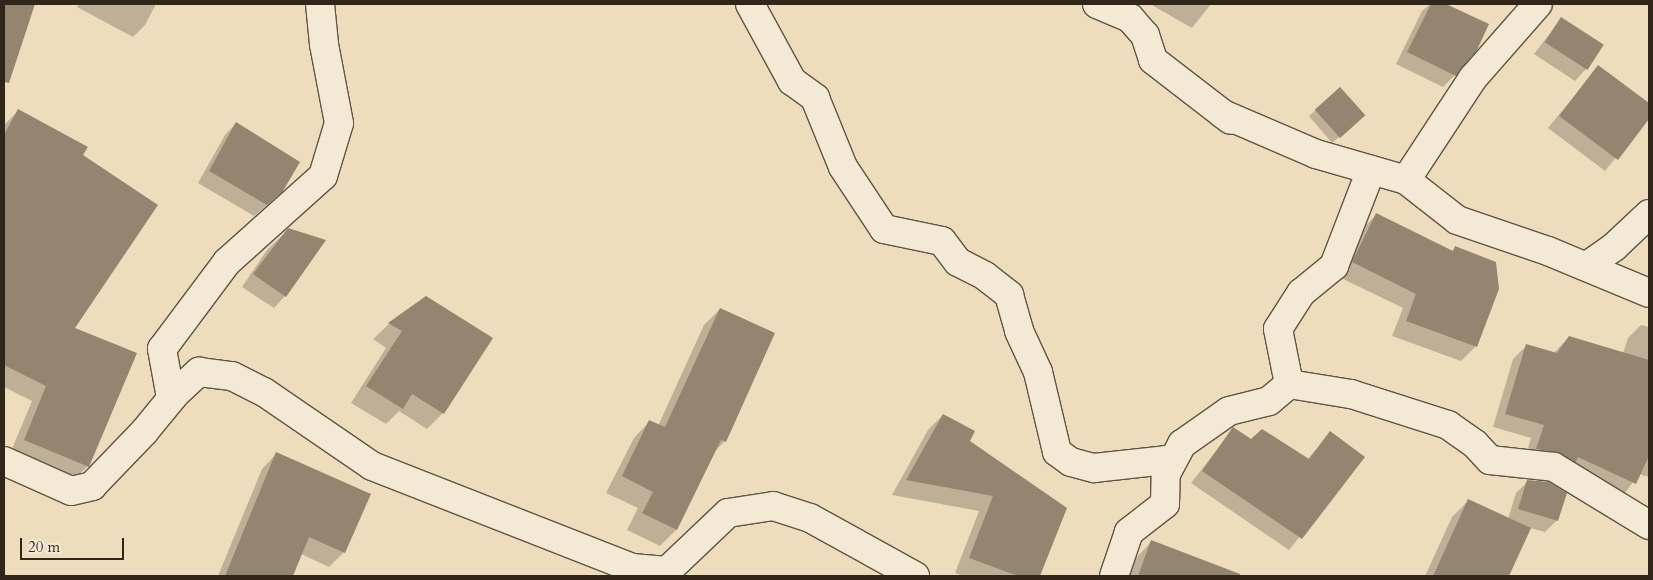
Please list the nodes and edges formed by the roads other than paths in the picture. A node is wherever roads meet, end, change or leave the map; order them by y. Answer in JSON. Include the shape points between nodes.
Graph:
{"nodes":[{"id":1,"x":320,"y":4,"type":"edge"},
{"id":2,"x":750,"y":4,"type":"edge"},
{"id":3,"x":1097,"y":4,"type":"edge"},
{"id":4,"x":1538,"y":4,"type":"edge"},
{"id":5,"x":1371,"y":170,"type":"junction"},
{"id":6,"x":1406,"y":180,"type":"junction"},
{"id":7,"x":1649,"y":214,"type":"edge"},
{"id":8,"x":1587,"y":266,"type":"junction"},
{"id":9,"x":1649,"y":294,"type":"edge"},
{"id":10,"x":1289,"y":384,"type":"junction"},
{"id":11,"x":171,"y":398,"type":"junction"},
{"id":12,"x":4,"y":462,"type":"edge"},
{"id":13,"x":1166,"y":474,"type":"junction"},
{"id":14,"x":1649,"y":525,"type":"edge"},
{"id":15,"x":667,"y":574,"type":"edge"},
{"id":16,"x":915,"y":576,"type":"edge"},
{"id":17,"x":1114,"y":576,"type":"edge"}],
"edges":[{"from":1,"to":11,"type":"street","via":[[339,123],[323,176],[227,262],[162,350]]},
{"from":2,"to":13,"type":"street","via":[[792,81],[815,98],[843,168],[884,229],[942,241],[958,262],[1009,294],[1019,331],[1038,372],[1057,452],[1070,462],[1094,468],[1166,460]]},
{"from":3,"to":5,"type":"street","via":[[1130,18],[1145,35],[1153,60],[1227,117],[1316,154]]},
{"from":4,"to":6,"type":"street","via":[[1473,78]]},
{"from":5,"to":6,"type":"street"},
{"from":5,"to":10,"type":"street","via":[[1334,266],[1301,293],[1278,329]]},
{"from":6,"to":8,"type":"street","via":[[1458,220]]},
{"from":7,"to":8,"type":"street","via":[[1614,247]]},
{"from":8,"to":9,"type":"street"},
{"from":10,"to":13,"type":"street","via":[[1269,401],[1229,411],[1182,444]]},
{"from":10,"to":14,"type":"street","via":[[1351,394],[1448,425],[1475,444],[1490,460],[1554,467]]},
{"from":11,"to":12,"type":"street","via":[[144,432],[92,486],[71,491]]},
{"from":11,"to":15,"type":"street","via":[[199,372],[232,376],[264,392],[372,466],[632,568]]},
{"from":13,"to":17,"type":"street","via":[[1165,504],[1129,532]]},
{"from":15,"to":16,"type":"street","via":[[728,513],[772,506],[810,518]]}]}
